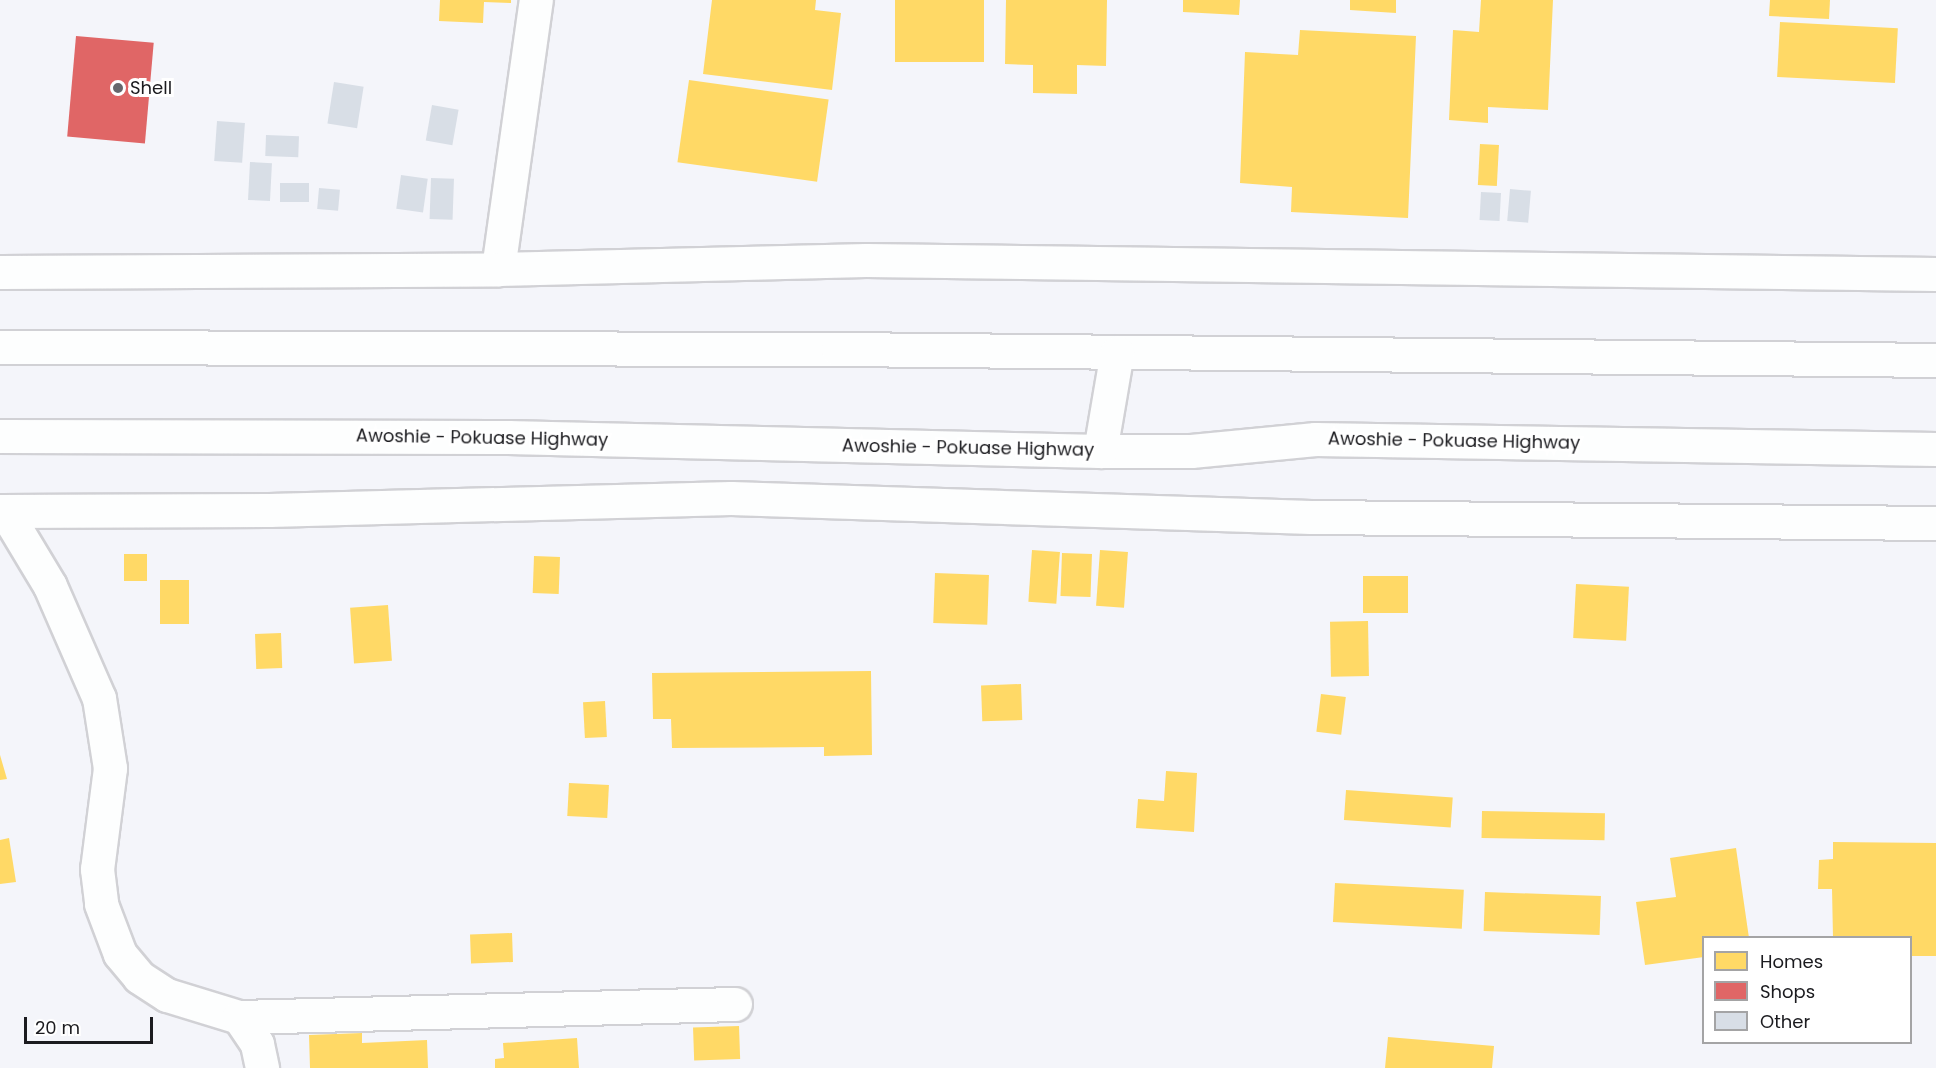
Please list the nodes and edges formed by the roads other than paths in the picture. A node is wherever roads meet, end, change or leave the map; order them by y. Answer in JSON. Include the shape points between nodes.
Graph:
{"nodes":[{"id":1,"x":536,"y":0,"type":"edge"},
{"id":2,"x":498,"y":269,"type":"junction"},
{"id":3,"x":0,"y":272,"type":"edge"},
{"id":4,"x":1936,"y":274,"type":"edge"},
{"id":5,"x":0,"y":347,"type":"edge"},
{"id":6,"x":1117,"y":352,"type":"junction"},
{"id":7,"x":1936,"y":360,"type":"edge"},
{"id":8,"x":0,"y":436,"type":"edge"},
{"id":9,"x":1936,"y":449,"type":"edge"},
{"id":10,"x":1100,"y":451,"type":"junction"},
{"id":11,"x":3,"y":511,"type":"edge"},
{"id":12,"x":1936,"y":523,"type":"edge"},
{"id":13,"x":735,"y":1004,"type":"dead end"},
{"id":14,"x":239,"y":1017,"type":"junction"},
{"id":15,"x":262,"y":1068,"type":"edge"}],
"edges":[{"from":1,"to":2,"type":"street"},
{"from":2,"to":3,"type":"street"},
{"from":2,"to":4,"type":"street","via":[[866,260]]},
{"from":5,"to":6,"type":"street"},
{"from":6,"to":7,"type":"street"},
{"from":6,"to":10,"type":"street"},
{"from":8,"to":10,"type":"street","name":"Awoshie - Pokuase Highway","via":[[508,437]]},
{"from":9,"to":10,"type":"street","name":"Awoshie - Pokuase Highway","via":[[1315,439],[1191,451]]},
{"from":11,"to":12,"type":"street","via":[[269,510],[731,498],[1311,517]]},
{"from":11,"to":14,"type":"street","via":[[50,586],[99,698],[110,768],[97,869],[101,904],[120,954],[139,977],[167,994]]},
{"from":13,"to":14,"type":"street"},
{"from":14,"to":15,"type":"street","via":[[257,1044]]}]}
